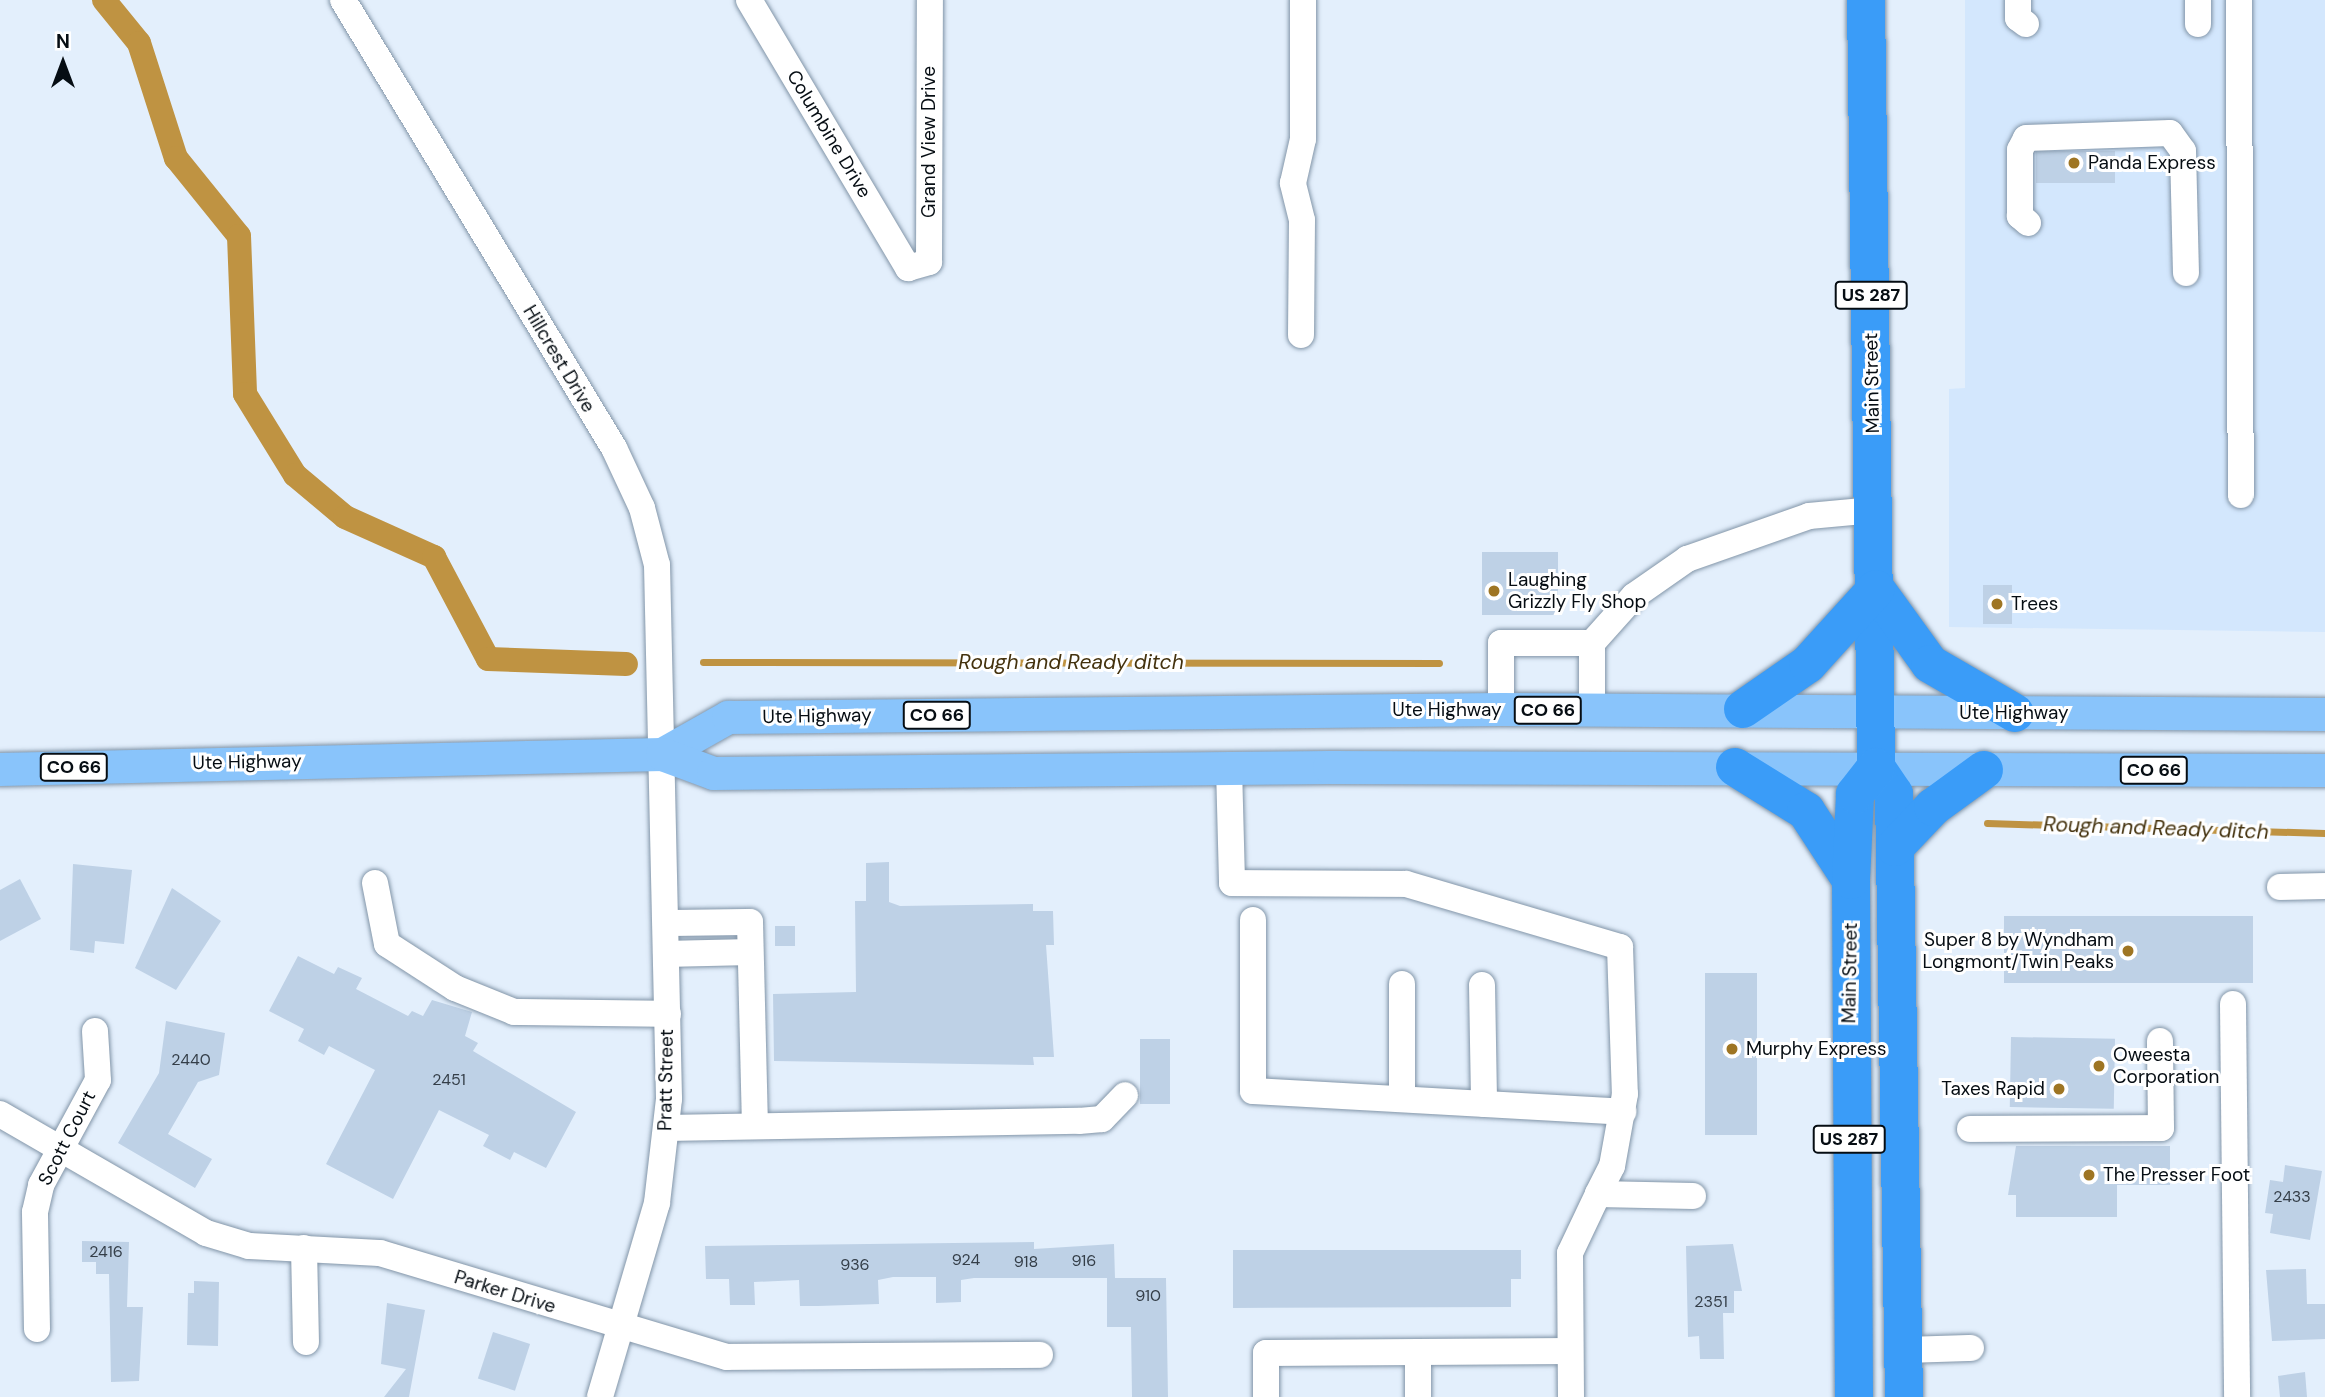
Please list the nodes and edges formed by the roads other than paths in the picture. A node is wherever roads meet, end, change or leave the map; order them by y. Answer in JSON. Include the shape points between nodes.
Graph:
{"nodes":[{"id":1,"x":343,"y":0,"type":"edge"},
{"id":2,"x":750,"y":0,"type":"edge"},
{"id":3,"x":930,"y":0,"type":"edge"},
{"id":4,"x":1303,"y":0,"type":"edge"},
{"id":5,"x":1866,"y":0,"type":"edge"},
{"id":6,"x":2239,"y":0,"type":"edge"},
{"id":7,"x":2028,"y":223,"type":"dead end"},
{"id":8,"x":908,"y":268,"type":"joint"},
{"id":9,"x":2186,"y":274,"type":"dead end"},
{"id":10,"x":1301,"y":335,"type":"dead end"},
{"id":11,"x":2241,"y":495,"type":"dead end"},
{"id":12,"x":1874,"y":510,"type":"junction"},
{"id":13,"x":1876,"y":589,"type":"junction"},
{"id":14,"x":1592,"y":643,"type":"junction"},
{"id":15,"x":1501,"y":709,"type":"junction"},
{"id":16,"x":1743,"y":709,"type":"junction"},
{"id":17,"x":1592,"y":710,"type":"junction"},
{"id":18,"x":1876,"y":711,"type":"junction"},
{"id":19,"x":2015,"y":713,"type":"junction"},
{"id":20,"x":2325,"y":714,"type":"edge"},
{"id":21,"x":663,"y":754,"type":"junction"},
{"id":22,"x":1735,"y":766,"type":"junction"},
{"id":23,"x":1876,"y":766,"type":"junction"},
{"id":24,"x":1229,"y":767,"type":"junction"},
{"id":25,"x":0,"y":769,"type":"edge"},
{"id":26,"x":1984,"y":770,"type":"junction"},
{"id":27,"x":2325,"y":770,"type":"edge"},
{"id":28,"x":1895,"y":847,"type":"junction"},
{"id":29,"x":1851,"y":880,"type":"junction"},
{"id":30,"x":375,"y":883,"type":"dead end"},
{"id":31,"x":2325,"y":886,"type":"edge"},
{"id":32,"x":2280,"y":887,"type":"dead end"},
{"id":33,"x":1253,"y":920,"type":"dead end"},
{"id":34,"x":666,"y":923,"type":"junction"},
{"id":35,"x":750,"y":952,"type":"junction"},
{"id":36,"x":666,"y":954,"type":"junction"},
{"id":37,"x":1402,"y":984,"type":"dead end"},
{"id":38,"x":1482,"y":985,"type":"dead end"},
{"id":39,"x":2233,"y":1004,"type":"dead end"},
{"id":40,"x":668,"y":1014,"type":"junction"},
{"id":41,"x":95,"y":1031,"type":"dead end"},
{"id":42,"x":2160,"y":1041,"type":"dead end"},
{"id":43,"x":1125,"y":1095,"type":"dead end"},
{"id":44,"x":1402,"y":1099,"type":"junction"},
{"id":45,"x":1484,"y":1104,"type":"junction"},
{"id":46,"x":1623,"y":1112,"type":"junction"},
{"id":47,"x":0,"y":1114,"type":"edge"},
{"id":48,"x":755,"y":1126,"type":"junction"},
{"id":49,"x":666,"y":1128,"type":"junction"},
{"id":50,"x":1970,"y":1129,"type":"dead end"},
{"id":51,"x":61,"y":1150,"type":"junction"},
{"id":52,"x":1598,"y":1194,"type":"junction"},
{"id":53,"x":1693,"y":1196,"type":"dead end"},
{"id":54,"x":304,"y":1248,"type":"junction"},
{"id":55,"x":621,"y":1327,"type":"junction"},
{"id":56,"x":37,"y":1329,"type":"dead end"},
{"id":57,"x":306,"y":1342,"type":"dead end"},
{"id":58,"x":1971,"y":1348,"type":"dead end"},
{"id":59,"x":1903,"y":1350,"type":"junction"},
{"id":60,"x":1570,"y":1351,"type":"junction"},
{"id":61,"x":1418,"y":1352,"type":"junction"},
{"id":62,"x":1040,"y":1355,"type":"dead end"},
{"id":63,"x":600,"y":1397,"type":"edge"},
{"id":64,"x":1266,"y":1397,"type":"edge"},
{"id":65,"x":1418,"y":1397,"type":"edge"},
{"id":66,"x":1571,"y":1397,"type":"edge"},
{"id":67,"x":1854,"y":1397,"type":"edge"},
{"id":68,"x":1904,"y":1397,"type":"edge"},
{"id":69,"x":2237,"y":1397,"type":"edge"}],
"edges":[{"from":1,"to":21,"type":"street","name":"Hillcrest Drive","via":[[614,448],[642,508],[657,565]]},
{"from":2,"to":8,"type":"street","name":"Columbine Drive"},
{"from":3,"to":8,"type":"street","name":"Grand View Drive","via":[[929,262]]},
{"from":4,"to":10,"type":"street","via":[[1303,139],[1293,184],[1302,220]]},
{"from":5,"to":12,"type":"highway","name":"Main Street","number":"US 287"},
{"from":6,"to":11,"type":"street"},
{"from":7,"to":9,"type":"street","via":[[2020,216],[2020,150],[2026,138],[2170,133],[2183,151]]},
{"from":12,"to":13,"type":"highway","name":"Main Street","number":"US 287"},
{"from":12,"to":14,"type":"street","via":[[1790,521],[1687,559],[1634,596]]},
{"from":13,"to":16,"type":"highway","via":[[1808,664]]},
{"from":13,"to":18,"type":"highway","name":"Main Street","number":"US 287"},
{"from":13,"to":19,"type":"highway","via":[[1930,664]]},
{"from":14,"to":15,"type":"street","via":[[1501,643]]},
{"from":14,"to":17,"type":"street"},
{"from":15,"to":17,"type":"main road","name":"Ute Highway","number":"CO 66"},
{"from":15,"to":21,"type":"main road","name":"Ute Highway","number":"CO 66","via":[[729,718]]},
{"from":16,"to":17,"type":"main road","name":"Ute Highway","number":"CO 66"},
{"from":16,"to":18,"type":"main road","name":"Ute Highway","number":"CO 66"},
{"from":18,"to":19,"type":"main road","name":"Ute Highway","number":"CO 66"},
{"from":18,"to":23,"type":"highway","name":"Main Street","number":"US 287"},
{"from":19,"to":20,"type":"main road","name":"Ute Highway","number":"CO 66"},
{"from":21,"to":24,"type":"main road","name":"Ute Highway","number":"CO 66","via":[[713,773]]},
{"from":21,"to":25,"type":"main road","name":"Ute Highway","number":"CO 66"},
{"from":21,"to":34,"type":"street","name":"Pratt Street"},
{"from":22,"to":23,"type":"main road","name":"Ute Highway","number":"CO 66"},
{"from":22,"to":24,"type":"main road","name":"Ute Highway","number":"CO 66"},
{"from":22,"to":29,"type":"highway","via":[[1806,811]]},
{"from":23,"to":26,"type":"main road","name":"Ute Highway","number":"CO 66"},
{"from":23,"to":28,"type":"highway","number":"US 287","via":[[1894,794]]},
{"from":23,"to":29,"type":"highway","name":"Main Street","number":"US 287","via":[[1855,794]]},
{"from":24,"to":46,"type":"street","via":[[1231,883],[1406,884],[1620,947]]},
{"from":26,"to":27,"type":"main road","name":"Ute Highway","number":"CO 66"},
{"from":26,"to":28,"type":"highway","via":[[1933,807]]},
{"from":28,"to":59,"type":"highway","number":"US 287"},
{"from":29,"to":67,"type":"highway","name":"Main Street","number":"US 287"},
{"from":30,"to":40,"type":"street","via":[[387,944],[455,988],[514,1012]]},
{"from":31,"to":32,"type":"street"},
{"from":33,"to":44,"type":"street","via":[[1253,1091]]},
{"from":34,"to":35,"type":"street","via":[[750,922]]},
{"from":34,"to":36,"type":"street","name":"Pratt Street"},
{"from":35,"to":36,"type":"street"},
{"from":35,"to":48,"type":"street"},
{"from":36,"to":40,"type":"street","name":"Pratt Street"},
{"from":37,"to":44,"type":"street"},
{"from":38,"to":45,"type":"street"},
{"from":39,"to":69,"type":"street"},
{"from":40,"to":49,"type":"street","name":"Pratt Street"},
{"from":41,"to":51,"type":"street","name":"Scott Court","via":[[98,1080]]},
{"from":42,"to":50,"type":"street","via":[[2161,1128]]},
{"from":43,"to":48,"type":"street","via":[[1102,1119],[1079,1121]]},
{"from":44,"to":45,"type":"street"},
{"from":45,"to":46,"type":"street"},
{"from":46,"to":52,"type":"street","via":[[1612,1166]]},
{"from":47,"to":51,"type":"street","name":"Parker Drive"},
{"from":48,"to":49,"type":"street"},
{"from":49,"to":55,"type":"street","name":"Pratt Street","via":[[657,1203]]},
{"from":51,"to":54,"type":"street","name":"Parker Drive","via":[[206,1233],[249,1245]]},
{"from":51,"to":56,"type":"street","name":"Scott Court","via":[[35,1212]]},
{"from":52,"to":53,"type":"street"},
{"from":52,"to":60,"type":"street","via":[[1570,1253]]},
{"from":54,"to":55,"type":"street","name":"Parker Drive","via":[[380,1253]]},
{"from":54,"to":57,"type":"street"},
{"from":55,"to":62,"type":"street","name":"Parker Drive","via":[[727,1357]]},
{"from":55,"to":63,"type":"street","name":"Pratt Street"},
{"from":58,"to":59,"type":"street"},
{"from":59,"to":68,"type":"highway","number":"US 287"},
{"from":60,"to":61,"type":"street"},
{"from":60,"to":66,"type":"street"},
{"from":61,"to":64,"type":"street","via":[[1266,1353]]},
{"from":61,"to":65,"type":"street"}]}
